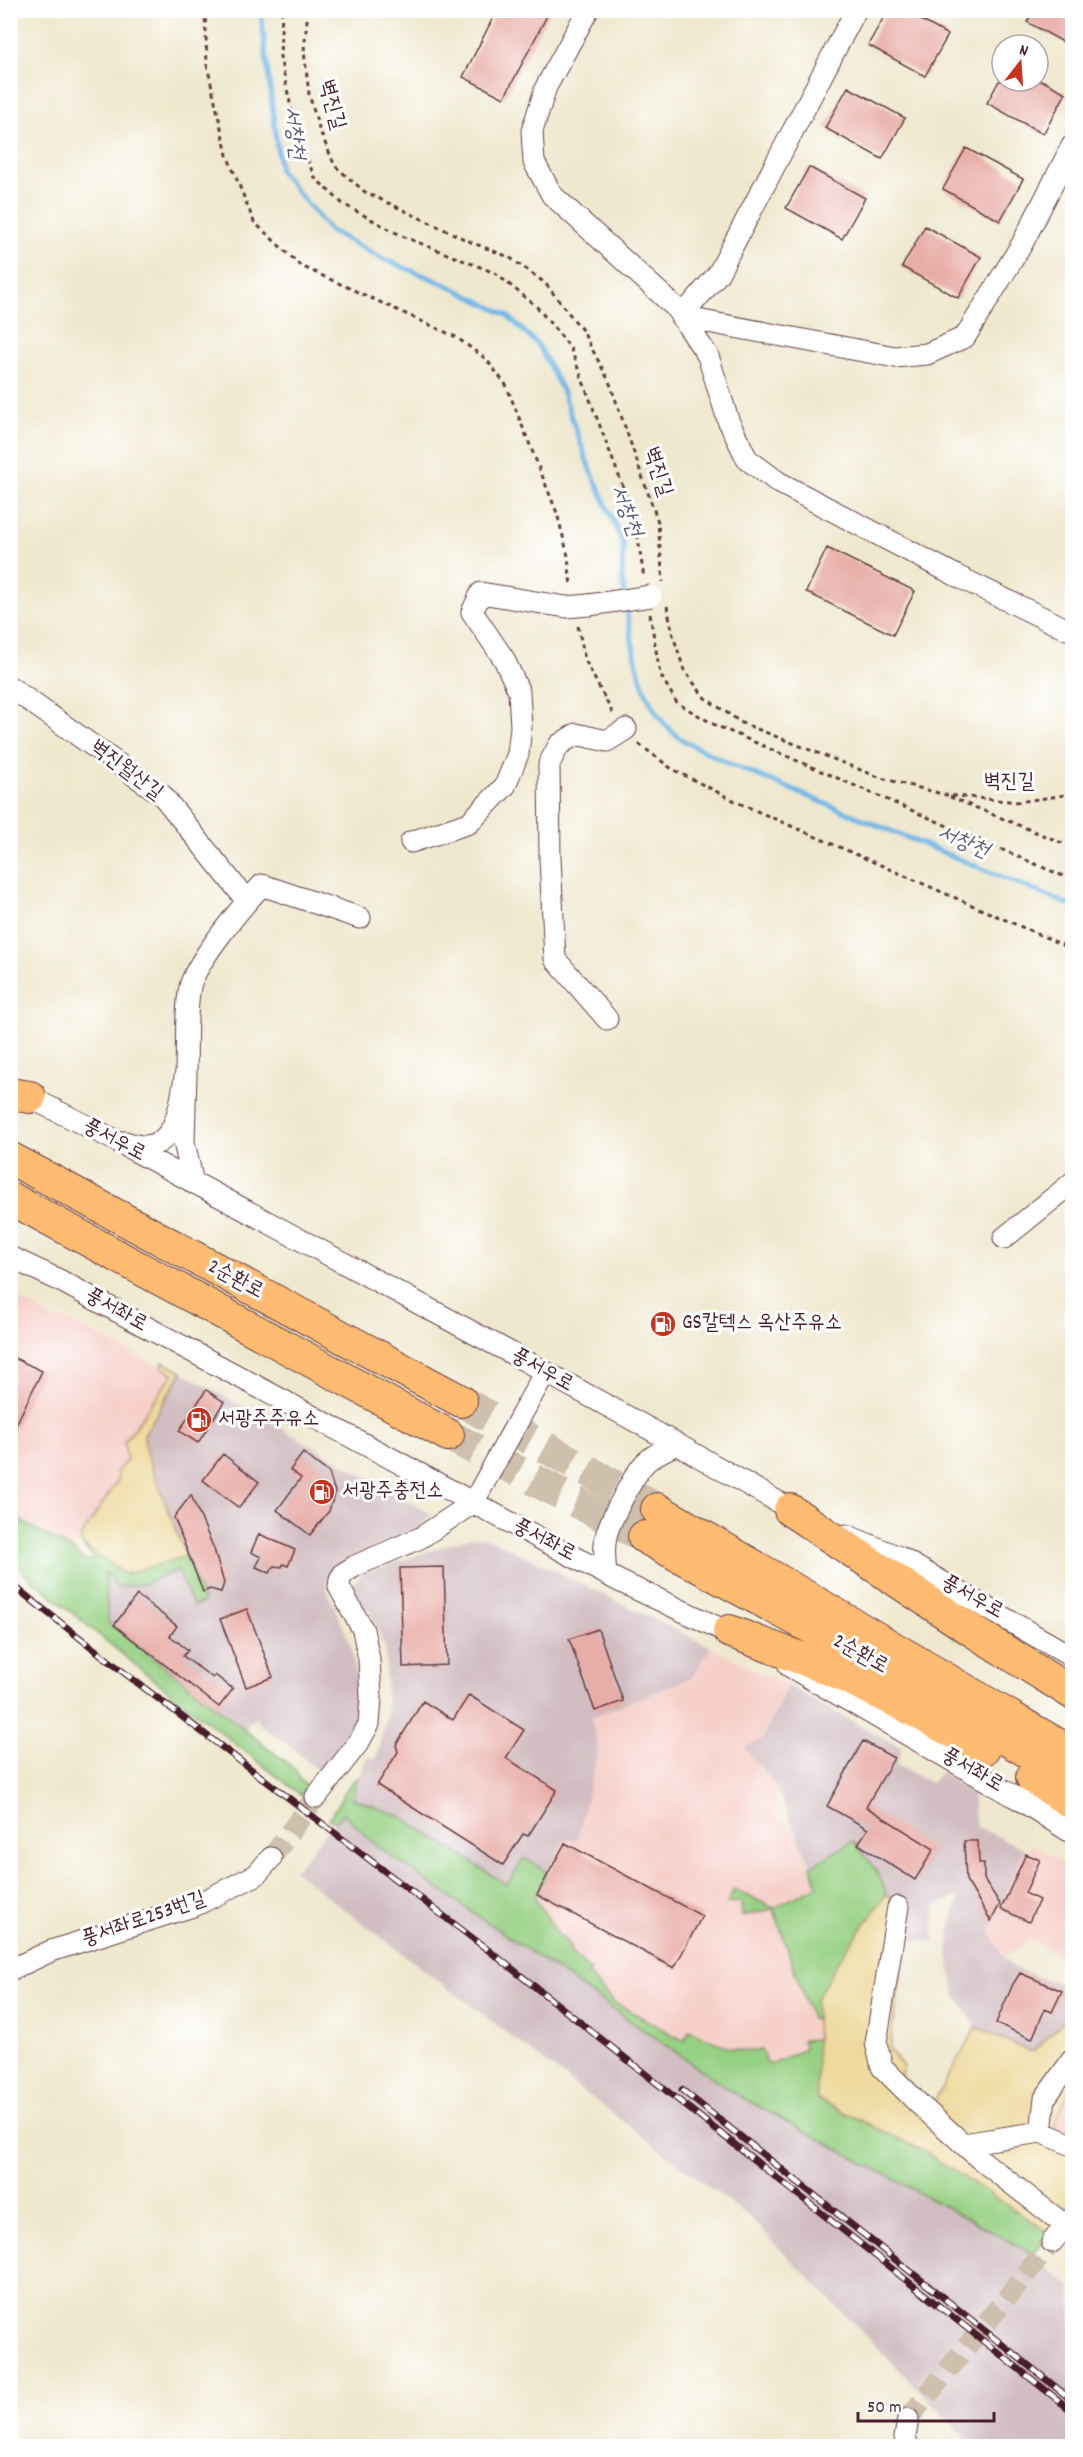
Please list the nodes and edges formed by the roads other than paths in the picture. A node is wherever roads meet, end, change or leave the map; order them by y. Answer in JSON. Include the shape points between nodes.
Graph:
{"nodes":[{"id":1,"x":588,"y":10,"type":"edge"},
{"id":2,"x":856,"y":10,"type":"edge"},
{"id":3,"x":1072,"y":146,"type":"edge"},
{"id":4,"x":681,"y":317,"type":"junction"},
{"id":5,"x":652,"y":593,"type":"road end"},
{"id":6,"x":1072,"y":630,"type":"edge"},
{"id":7,"x":10,"y":687,"type":"edge"},
{"id":8,"x":626,"y":729,"type":"road end"},
{"id":9,"x":411,"y":842,"type":"dead end"},
{"id":10,"x":247,"y":901,"type":"junction"},
{"id":11,"x":360,"y":918,"type":"dead end"},
{"id":12,"x":607,"y":1019,"type":"dead end"},
{"id":13,"x":186,"y":1072,"type":"junction"},
{"id":14,"x":17,"y":1093,"type":"edge"},
{"id":15,"x":116,"y":1140,"type":"junction"},
{"id":16,"x":10,"y":1158,"type":"edge"},
{"id":17,"x":1072,"y":1183,"type":"edge"},
{"id":18,"x":193,"y":1184,"type":"junction"},
{"id":19,"x":10,"y":1198,"type":"edge"},
{"id":20,"x":1004,"y":1238,"type":"dead end"},
{"id":21,"x":10,"y":1257,"type":"edge"},
{"id":22,"x":545,"y":1372,"type":"junction"},
{"id":23,"x":461,"y":1401,"type":"tunnel mouth"},
{"id":24,"x":448,"y":1435,"type":"tunnel mouth"},
{"id":25,"x":677,"y":1444,"type":"junction"},
{"id":26,"x":473,"y":1503,"type":"junction"},
{"id":27,"x":657,"y":1509,"type":"tunnel mouth"},
{"id":28,"x":790,"y":1510,"type":"junction"},
{"id":29,"x":644,"y":1537,"type":"tunnel mouth"},
{"id":30,"x":606,"y":1574,"type":"junction"},
{"id":31,"x":729,"y":1631,"type":"junction"},
{"id":32,"x":1072,"y":1656,"type":"edge"},
{"id":33,"x":1072,"y":1693,"type":"edge"},
{"id":34,"x":1072,"y":1753,"type":"edge"},
{"id":35,"x":1072,"y":1778,"type":"edge"},
{"id":36,"x":316,"y":1797,"type":"tunnel mouth"},
{"id":37,"x":1072,"y":1803,"type":"edge"},
{"id":38,"x":1072,"y":1833,"type":"edge"},
{"id":39,"x":272,"y":1858,"type":"tunnel mouth"},
{"id":40,"x":898,"y":1907,"type":"dead end"},
{"id":41,"x":10,"y":1970,"type":"edge"},
{"id":42,"x":1072,"y":2060,"type":"edge"},
{"id":43,"x":1041,"y":2132,"type":"junction"},
{"id":44,"x":963,"y":2144,"type":"junction"},
{"id":45,"x":1072,"y":2145,"type":"edge"},
{"id":46,"x":1064,"y":2229,"type":"edge"},
{"id":47,"x":908,"y":2419,"type":"tunnel mouth"},
{"id":48,"x":908,"y":2446,"type":"edge"}],
"edges":[{"from":1,"to":4,"type":"street","via":[[546,87],[532,131],[534,162],[552,195],[675,307]]},
{"from":2,"to":4,"type":"street","via":[[718,274]]},
{"from":3,"to":4,"type":"street","via":[[1022,244],[965,337],[927,354],[895,357]]},
{"from":4,"to":6,"type":"street","via":[[708,356],[728,420],[747,459],[778,482],[944,570]]},
{"from":5,"to":9,"type":"street","bridge":true,"via":[[566,608],[481,593],[472,612],[504,659],[519,692],[518,754],[505,786],[469,823]]},
{"from":7,"to":10,"type":"street","name":"벽진월산길","via":[[162,795]]},
{"from":8,"to":12,"type":"street","via":[[607,741],[576,734],[559,745],[549,764],[555,960]]},
{"from":10,"to":11,"type":"street","via":[[262,885]]},
{"from":10,"to":13,"type":"street","via":[[191,983]]},
{"from":13,"to":15,"type":"street","via":[[177,1116],[163,1139],[143,1146]]},
{"from":13,"to":18,"type":"street","via":[[184,1142]]},
{"from":14,"to":15,"type":"street","name":"풍서우로"},
{"from":15,"to":18,"type":"street","name":"풍서우로"},
{"from":16,"to":23,"type":"highway","name":"2순환로"},
{"from":17,"to":20,"type":"street"},
{"from":18,"to":22,"type":"street","name":"풍서우로"},
{"from":19,"to":24,"type":"highway","name":"2순환로"},
{"from":21,"to":26,"type":"street","name":"풍서좌로"},
{"from":22,"to":25,"type":"street","name":"풍서우로"},
{"from":22,"to":26,"type":"street"},
{"from":25,"to":28,"type":"street","name":"풍서우로"},
{"from":25,"to":30,"type":"street","via":[[645,1463],[636,1474],[606,1534]]},
{"from":26,"to":30,"type":"street","name":"풍서좌로"},
{"from":26,"to":36,"type":"street","via":[[420,1538],[354,1566],[340,1579],[339,1587],[363,1630],[369,1659],[369,1724]]},
{"from":27,"to":34,"type":"highway","name":"2순환로"},
{"from":28,"to":32,"type":"street","name":"풍서우로","via":[[899,1557]]},
{"from":28,"to":33,"type":"highway"},
{"from":29,"to":35,"type":"highway","name":"2순환로","via":[[891,1671]]},
{"from":30,"to":31,"type":"street","name":"풍서좌로"},
{"from":31,"to":37,"type":"highway","via":[[834,1671],[904,1705]]},
{"from":31,"to":38,"type":"street","name":"풍서좌로"},
{"from":39,"to":41,"type":"street","name":"풍서좌로253번길","via":[[256,1875],[196,1905],[51,1951]]},
{"from":40,"to":44,"type":"street","via":[[876,2043],[882,2067]]},
{"from":42,"to":43,"type":"street","via":[[1045,2098]]},
{"from":43,"to":44,"type":"street"},
{"from":43,"to":45,"type":"street"},
{"from":44,"to":46,"type":"street"},
{"from":47,"to":48,"type":"street"}]}
